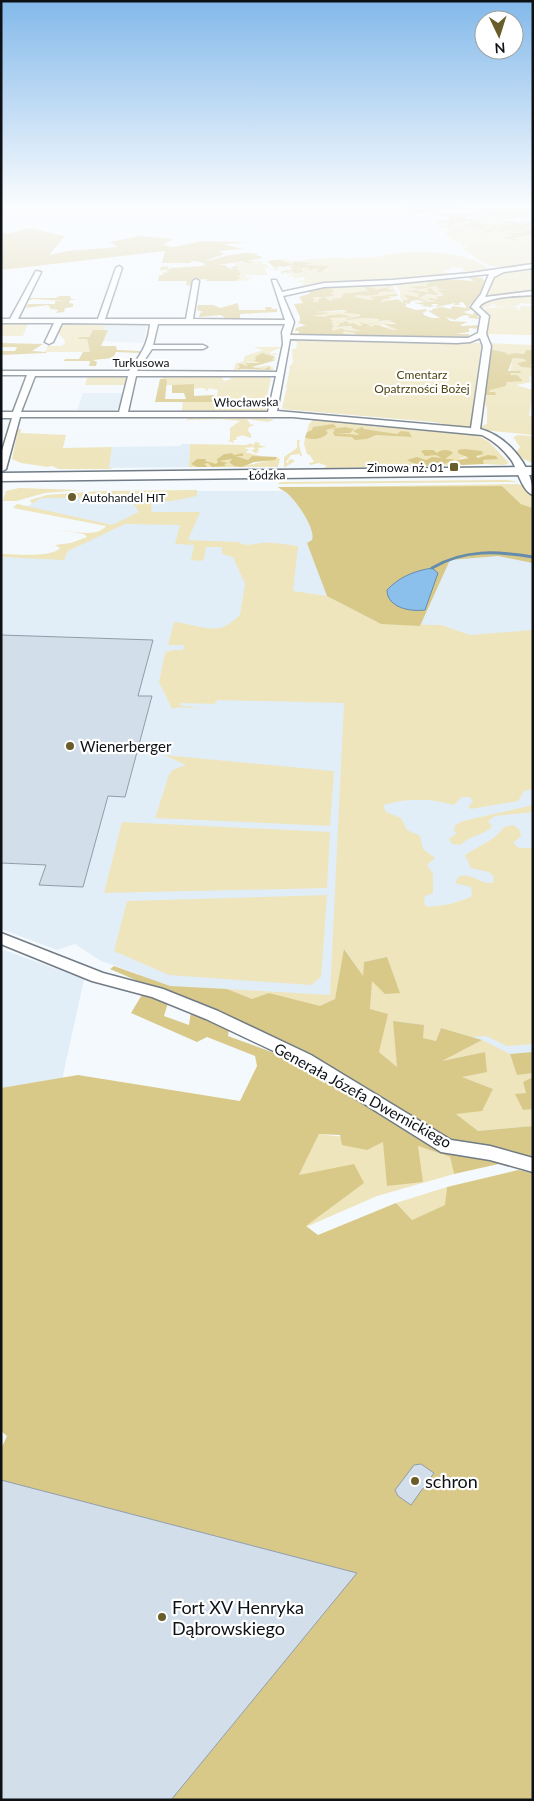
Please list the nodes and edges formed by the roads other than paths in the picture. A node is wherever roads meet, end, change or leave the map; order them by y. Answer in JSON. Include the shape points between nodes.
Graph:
{"nodes":[{"id":1,"x":29,"y":289,"type":"edge"},
{"id":2,"x":112,"y":289,"type":"edge"},
{"id":3,"x":195,"y":289,"type":"edge"},
{"id":4,"x":277,"y":289,"type":"edge"},
{"id":5,"x":308,"y":289,"type":"edge"},
{"id":6,"x":485,"y":289,"type":"edge"},
{"id":7,"x":533,"y":293,"type":"edge"},
{"id":8,"x":279,"y":294,"type":"junction"},
{"id":9,"x":478,"y":302,"type":"junction"},
{"id":10,"x":1,"y":321,"type":"edge"},
{"id":11,"x":13,"y":321,"type":"junction"},
{"id":12,"x":59,"y":321,"type":"junction"},
{"id":13,"x":101,"y":321,"type":"junction"},
{"id":14,"x":154,"y":322,"type":"junction"},
{"id":15,"x":189,"y":322,"type":"junction"},
{"id":16,"x":290,"y":322,"type":"junction"},
{"id":17,"x":482,"y":334,"type":"junction"},
{"id":18,"x":286,"y":337,"type":"junction"},
{"id":19,"x":49,"y":342,"type":"dead end"},
{"id":20,"x":149,"y":347,"type":"junction"},
{"id":21,"x":203,"y":347,"type":"dead end"},
{"id":22,"x":1,"y":373,"type":"edge"},
{"id":23,"x":32,"y":373,"type":"junction"},
{"id":24,"x":133,"y":373,"type":"junction"},
{"id":25,"x":280,"y":374,"type":"junction"},
{"id":26,"x":272,"y":414,"type":"junction"},
{"id":27,"x":1,"y":415,"type":"edge"},
{"id":28,"x":122,"y":415,"type":"junction"},
{"id":29,"x":16,"y":416,"type":"junction"},
{"id":30,"x":475,"y":430,"type":"junction"},
{"id":31,"x":2,"y":469,"type":"edge"},
{"id":32,"x":528,"y":474,"type":"edge"},
{"id":33,"x":1,"y":483,"type":"edge"},
{"id":34,"x":533,"y":492,"type":"edge"},
{"id":35,"x":1,"y":938,"type":"edge"},
{"id":36,"x":533,"y":1165,"type":"edge"}],
"edges":[{"from":1,"to":11,"type":"street"},
{"from":2,"to":13,"type":"street"},
{"from":3,"to":15,"type":"street"},
{"from":4,"to":8,"type":"street"},
{"from":5,"to":8,"type":"street"},
{"from":6,"to":9,"type":"street"},
{"from":7,"to":9,"type":"street","via":[[493,297]]},
{"from":8,"to":16,"type":"street"},
{"from":9,"to":17,"type":"street","via":[[476,309],[486,317]]},
{"from":10,"to":11,"type":"street"},
{"from":11,"to":12,"type":"street"},
{"from":12,"to":13,"type":"street"},
{"from":12,"to":19,"type":"street"},
{"from":13,"to":14,"type":"street"},
{"from":14,"to":15,"type":"street"},
{"from":14,"to":20,"type":"street"},
{"from":15,"to":16,"type":"street"},
{"from":16,"to":18,"type":"street"},
{"from":17,"to":18,"type":"street","via":[[470,340],[457,341]]},
{"from":17,"to":30,"type":"street","via":[[487,346]]},
{"from":18,"to":25,"type":"street"},
{"from":20,"to":21,"type":"street"},
{"from":20,"to":24,"type":"street"},
{"from":22,"to":23,"type":"street","name":"Turkusowa"},
{"from":23,"to":24,"type":"street","name":"Turkusowa"},
{"from":23,"to":29,"type":"street"},
{"from":24,"to":25,"type":"street","name":"Turkusowa"},
{"from":24,"to":28,"type":"street"},
{"from":25,"to":26,"type":"street"},
{"from":26,"to":28,"type":"street","name":"Włocławska"},
{"from":26,"to":30,"type":"street","name":"Włocławska"},
{"from":27,"to":29,"type":"street","name":"Włocławska"},
{"from":28,"to":29,"type":"street","name":"Włocławska"},
{"from":29,"to":31,"type":"street"},
{"from":30,"to":32,"type":"street","name":"Włocławska","via":[[498,440]]},
{"from":31,"to":32,"type":"main road","name":"Łódzka"},
{"from":32,"to":33,"type":"main road","name":"Łódzka"},
{"from":32,"to":34,"type":"street"},
{"from":35,"to":36,"type":"street","name":"Generała Józefa Dwernickiego","via":[[98,977],[157,993],[212,1015],[305,1059],[447,1146]]}]}
